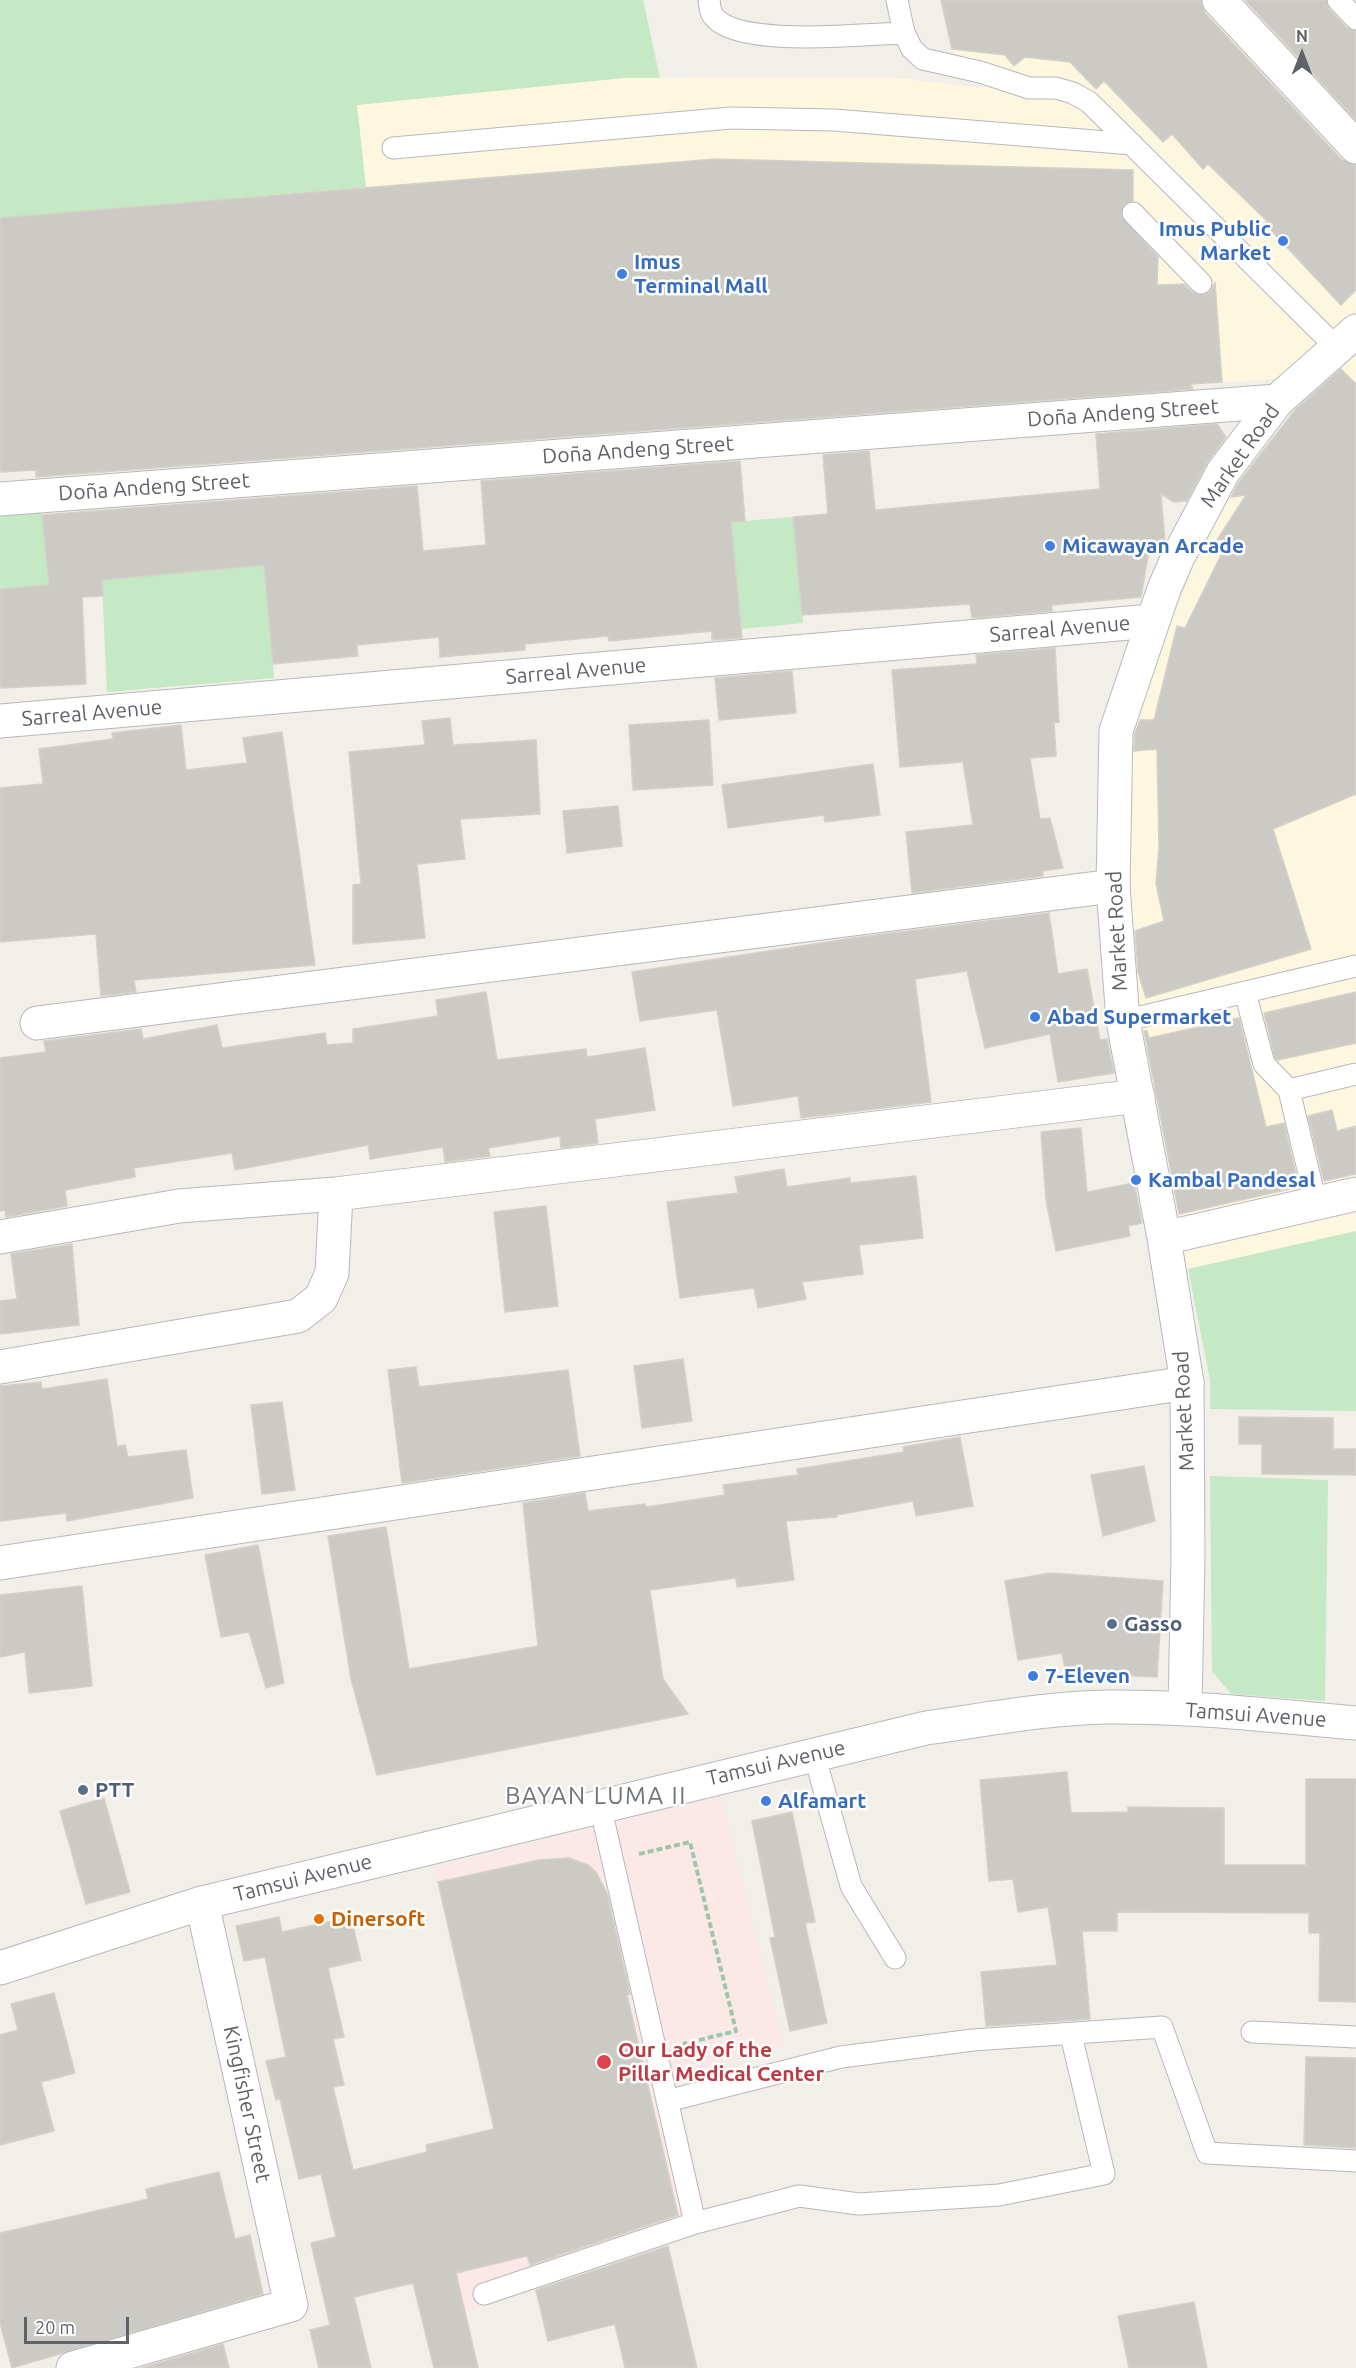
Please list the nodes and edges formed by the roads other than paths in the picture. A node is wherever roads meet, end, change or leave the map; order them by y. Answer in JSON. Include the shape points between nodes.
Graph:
{"nodes":[{"id":1,"x":709,"y":0,"type":"edge"},
{"id":2,"x":897,"y":0,"type":"edge"},
{"id":3,"x":1220,"y":0,"type":"edge"},
{"id":4,"x":1338,"y":0,"type":"edge"},
{"id":5,"x":1356,"y":19,"type":"edge"},
{"id":6,"x":904,"y":33,"type":"junction"},
{"id":7,"x":1132,"y":144,"type":"junction"},
{"id":8,"x":1356,"y":147,"type":"edge"},
{"id":9,"x":393,"y":148,"type":"dead end"},
{"id":10,"x":1133,"y":213,"type":"dead end"},
{"id":11,"x":1201,"y":283,"type":"dead end"},
{"id":12,"x":1347,"y":339,"type":"edge"},
{"id":13,"x":1277,"y":401,"type":"junction"},
{"id":14,"x":0,"y":499,"type":"edge"},
{"id":15,"x":1152,"y":621,"type":"junction"},
{"id":16,"x":0,"y":721,"type":"edge"},
{"id":17,"x":1113,"y":886,"type":"junction"},
{"id":18,"x":1356,"y":966,"type":"edge"},
{"id":19,"x":1245,"y":992,"type":"junction"},
{"id":20,"x":1123,"y":1021,"type":"junction"},
{"id":21,"x":37,"y":1023,"type":"dead end"},
{"id":22,"x":1356,"y":1074,"type":"edge"},
{"id":23,"x":1289,"y":1090,"type":"junction"},
{"id":24,"x":1138,"y":1096,"type":"junction"},
{"id":25,"x":336,"y":1194,"type":"junction"},
{"id":26,"x":1356,"y":1194,"type":"edge"},
{"id":27,"x":1316,"y":1203,"type":"junction"},
{"id":28,"x":0,"y":1237,"type":"edge"},
{"id":29,"x":1164,"y":1238,"type":"junction"},
{"id":30,"x":0,"y":1367,"type":"edge"},
{"id":31,"x":1187,"y":1383,"type":"junction"},
{"id":32,"x":0,"y":1563,"type":"edge"},
{"id":33,"x":1185,"y":1709,"type":"junction"},
{"id":34,"x":1356,"y":1723,"type":"edge"},
{"id":35,"x":814,"y":1754,"type":"junction"},
{"id":36,"x":600,"y":1805,"type":"junction"},
{"id":37,"x":202,"y":1903,"type":"junction"},
{"id":38,"x":895,"y":1958,"type":"dead end"},
{"id":39,"x":0,"y":1968,"type":"edge"},
{"id":40,"x":1252,"y":2032,"type":"dead end"},
{"id":41,"x":1071,"y":2035,"type":"junction"},
{"id":42,"x":1356,"y":2037,"type":"edge"},
{"id":43,"x":667,"y":2101,"type":"junction"},
{"id":44,"x":1356,"y":2161,"type":"edge"},
{"id":45,"x":695,"y":2223,"type":"junction"},
{"id":46,"x":484,"y":2294,"type":"dead end"},
{"id":47,"x":73,"y":2368,"type":"edge"}],
"edges":[{"from":1,"to":6,"type":"lane","via":[[717,20],[754,35]]},
{"from":2,"to":6,"type":"lane"},
{"from":3,"to":8,"type":"street"},
{"from":4,"to":5,"type":"lane"},
{"from":6,"to":7,"type":"lane","via":[[923,59],[1029,88],[1056,88],[1072,93],[1089,102]]},
{"from":7,"to":9,"type":"lane","via":[[834,120],[731,117]]},
{"from":7,"to":12,"type":"lane"},
{"from":10,"to":11,"type":"lane"},
{"from":12,"to":13,"type":"street","name":"Market Road"},
{"from":13,"to":14,"type":"street","name":"Doña Andeng Street"},
{"from":13,"to":15,"type":"street","name":"Market Road","via":[[1244,443],[1205,505]]},
{"from":15,"to":16,"type":"street","name":"Sarreal Avenue"},
{"from":15,"to":17,"type":"street","name":"Market Road","via":[[1116,731]]},
{"from":17,"to":20,"type":"street","name":"Market Road"},
{"from":17,"to":21,"type":"street"},
{"from":18,"to":19,"type":"lane"},
{"from":19,"to":20,"type":"lane"},
{"from":19,"to":23,"type":"lane","via":[[1264,1064]]},
{"from":20,"to":24,"type":"street","name":"Market Road"},
{"from":22,"to":23,"type":"lane"},
{"from":23,"to":27,"type":"lane"},
{"from":24,"to":25,"type":"street"},
{"from":24,"to":29,"type":"street","name":"Market Road"},
{"from":25,"to":28,"type":"street","via":[[179,1206]]},
{"from":25,"to":30,"type":"street","via":[[332,1273],[321,1298],[298,1316]]},
{"from":26,"to":27,"type":"street"},
{"from":27,"to":29,"type":"street"},
{"from":29,"to":31,"type":"street","name":"Market Road"},
{"from":31,"to":32,"type":"street"},
{"from":31,"to":33,"type":"street","name":"Market Road"},
{"from":33,"to":34,"type":"street","name":"Tamsui Avenue"},
{"from":33,"to":35,"type":"street","name":"Tamsui Avenue","via":[[1105,1707],[1032,1713],[926,1728]]},
{"from":35,"to":36,"type":"street","name":"Tamsui Avenue"},
{"from":35,"to":38,"type":"lane","via":[[851,1886]]},
{"from":36,"to":37,"type":"street","name":"Tamsui Avenue"},
{"from":36,"to":43,"type":"lane"},
{"from":37,"to":39,"type":"street","name":"Tamsui Avenue"},
{"from":37,"to":47,"type":"street","name":"Kingfisher Street","via":[[291,2305]]},
{"from":40,"to":42,"type":"lane"},
{"from":41,"to":43,"type":"lane","via":[[973,2040],[841,2057]]},
{"from":41,"to":44,"type":"lane","via":[[1162,2027],[1207,2153]]},
{"from":41,"to":45,"type":"lane","via":[[1104,2174],[999,2195],[859,2205],[799,2196]]},
{"from":43,"to":45,"type":"lane"},
{"from":45,"to":46,"type":"lane"}]}
